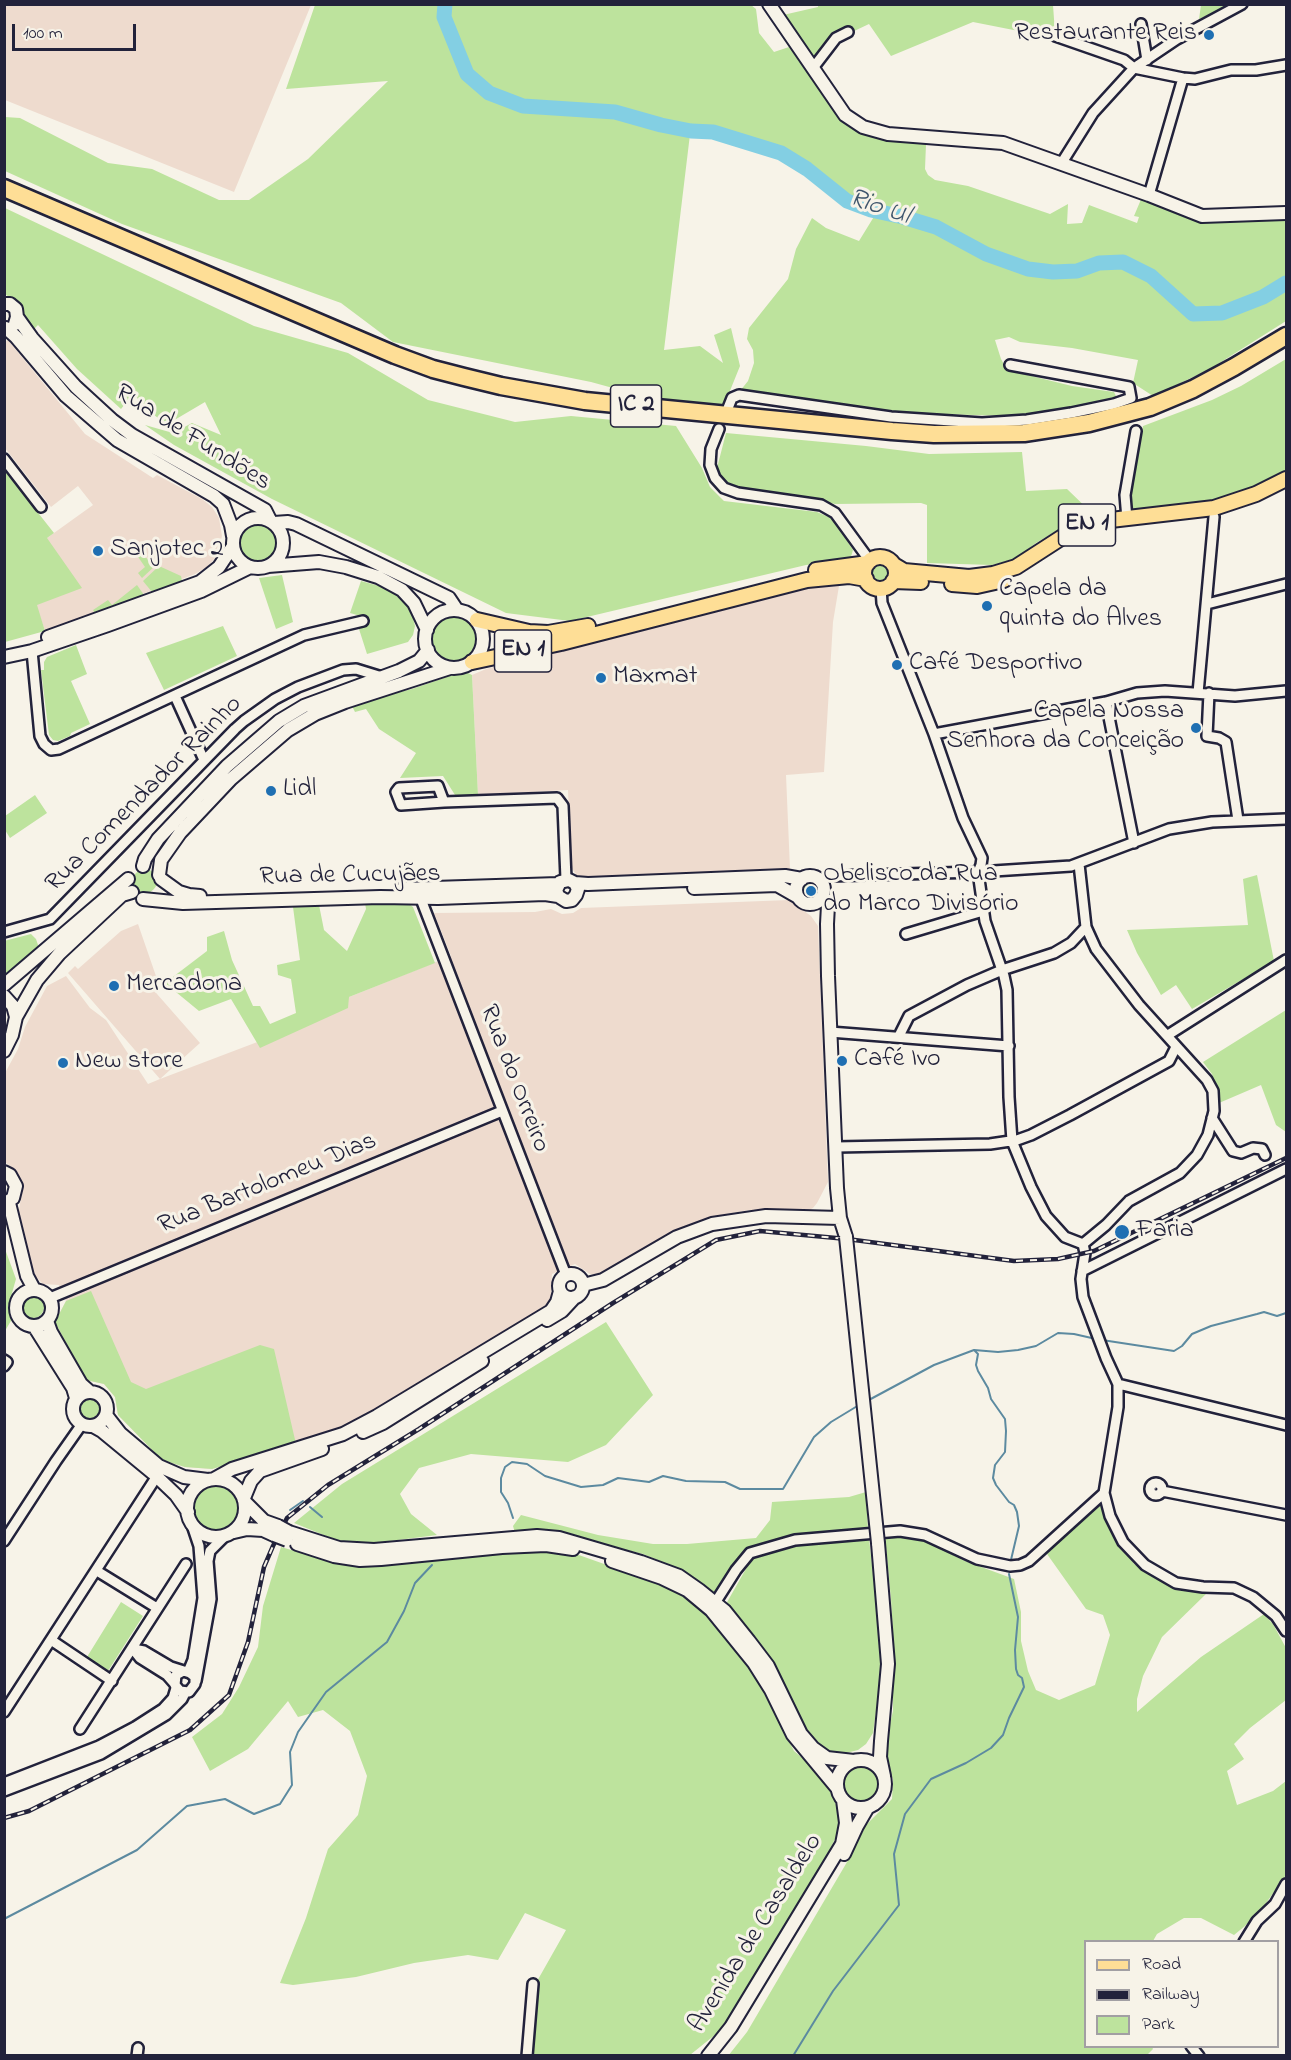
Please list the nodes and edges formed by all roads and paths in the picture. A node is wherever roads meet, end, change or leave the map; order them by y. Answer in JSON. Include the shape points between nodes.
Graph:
{"nodes":[{"id":1,"x":769,"y":4,"type":"edge"},
{"id":2,"x":1242,"y":4,"type":"edge"},
{"id":3,"x":1141,"y":24,"type":"dead end"},
{"id":4,"x":848,"y":32,"type":"dead end"},
{"id":5,"x":1055,"y":36,"type":"dead end"},
{"id":6,"x":1147,"y":60,"type":"junction"},
{"id":7,"x":1287,"y":65,"type":"edge"},
{"id":8,"x":813,"y":68,"type":"junction"},
{"id":9,"x":1134,"y":68,"type":"junction"},
{"id":10,"x":1183,"y":78,"type":"junction"},
{"id":11,"x":1061,"y":164,"type":"junction"},
{"id":12,"x":4,"y":188,"type":"edge"},
{"id":13,"x":1149,"y":195,"type":"junction"},
{"id":14,"x":4,"y":196,"type":"edge"},
{"id":15,"x":1287,"y":213,"type":"edge"},
{"id":16,"x":5,"y":303,"type":"edge"},
{"id":17,"x":17,"y":317,"type":"junction"},
{"id":18,"x":5,"y":328,"type":"edge"},
{"id":19,"x":1287,"y":336,"type":"edge"},
{"id":20,"x":1287,"y":348,"type":"edge"},
{"id":21,"x":1010,"y":365,"type":"dead end"},
{"id":22,"x":728,"y":408,"type":"dead end"},
{"id":23,"x":719,"y":429,"type":"dead end"},
{"id":24,"x":1136,"y":431,"type":"dead end"},
{"id":25,"x":5,"y":460,"type":"edge"},
{"id":26,"x":1286,"y":482,"type":"edge"},
{"id":27,"x":41,"y":507,"type":"dead end"},
{"id":28,"x":1214,"y":517,"type":"junction"},
{"id":29,"x":1127,"y":519,"type":"junction"},
{"id":30,"x":272,"y":521,"type":"junction"},
{"id":31,"x":233,"y":541,"type":"junction"},
{"id":32,"x":869,"y":562,"type":"junction"},
{"id":33,"x":894,"y":565,"type":"junction"},
{"id":34,"x":268,"y":566,"type":"junction"},
{"id":35,"x":250,"y":567,"type":"junction"},
{"id":36,"x":866,"y":579,"type":"junction"},
{"id":37,"x":1287,"y":584,"type":"edge"},
{"id":38,"x":887,"y":585,"type":"junction"},
{"id":39,"x":1207,"y":604,"type":"junction"},
{"id":40,"x":457,"y":610,"type":"junction"},
{"id":41,"x":477,"y":620,"type":"junction"},
{"id":42,"x":363,"y":621,"type":"dead end"},
{"id":43,"x":427,"y":630,"type":"junction"},
{"id":44,"x":4,"y":649,"type":"edge"},
{"id":45,"x":428,"y":650,"type":"junction"},
{"id":46,"x":32,"y":651,"type":"junction"},
{"id":47,"x":4,"y":657,"type":"edge"},
{"id":48,"x":472,"y":662,"type":"junction"},
{"id":49,"x":450,"y":668,"type":"junction"},
{"id":50,"x":327,"y":676,"type":"junction"},
{"id":51,"x":382,"y":677,"type":"junction"},
{"id":52,"x":1287,"y":691,"type":"edge"},
{"id":53,"x":1198,"y":693,"type":"junction"},
{"id":54,"x":1209,"y":693,"type":"junction"},
{"id":55,"x":333,"y":694,"type":"junction"},
{"id":56,"x":175,"y":696,"type":"junction"},
{"id":57,"x":1106,"y":702,"type":"junction"},
{"id":58,"x":934,"y":734,"type":"junction"},
{"id":59,"x":204,"y":760,"type":"junction"},
{"id":60,"x":444,"y":802,"type":"junction"},
{"id":61,"x":1287,"y":819,"type":"edge"},
{"id":62,"x":1238,"y":820,"type":"junction"},
{"id":63,"x":1134,"y":843,"type":"junction"},
{"id":64,"x":1078,"y":864,"type":"junction"},
{"id":65,"x":143,"y":866,"type":"junction"},
{"id":66,"x":978,"y":872,"type":"junction"},
{"id":67,"x":160,"y":877,"type":"junction"},
{"id":68,"x":128,"y":879,"type":"junction"},
{"id":69,"x":802,"y":879,"type":"junction"},
{"id":70,"x":820,"y":880,"type":"junction"},
{"id":71,"x":567,"y":888,"type":"junction"},
{"id":72,"x":419,"y":893,"type":"junction"},
{"id":73,"x":137,"y":895,"type":"junction"},
{"id":74,"x":823,"y":895,"type":"junction"},
{"id":75,"x":798,"y":897,"type":"junction"},
{"id":76,"x":809,"y":904,"type":"junction"},
{"id":77,"x":983,"y":911,"type":"junction"},
{"id":78,"x":827,"y":924,"type":"junction"},
{"id":79,"x":1086,"y":927,"type":"junction"},
{"id":80,"x":4,"y":932,"type":"edge"},
{"id":81,"x":906,"y":934,"type":"dead end"},
{"id":82,"x":1287,"y":960,"type":"edge"},
{"id":83,"x":1002,"y":970,"type":"junction"},
{"id":84,"x":4,"y":985,"type":"edge"},
{"id":85,"x":4,"y":996,"type":"edge"},
{"id":86,"x":16,"y":1017,"type":"junction"},
{"id":87,"x":830,"y":1032,"type":"junction"},
{"id":88,"x":1168,"y":1035,"type":"junction"},
{"id":89,"x":899,"y":1036,"type":"junction"},
{"id":90,"x":1009,"y":1046,"type":"junction"},
{"id":91,"x":1176,"y":1047,"type":"junction"},
{"id":92,"x":4,"y":1051,"type":"edge"},
{"id":93,"x":502,"y":1111,"type":"junction"},
{"id":94,"x":1212,"y":1118,"type":"junction"},
{"id":95,"x":1012,"y":1141,"type":"junction"},
{"id":96,"x":836,"y":1147,"type":"junction"},
{"id":97,"x":1265,"y":1155,"type":"dead end"},
{"id":98,"x":1287,"y":1169,"type":"edge"},
{"id":99,"x":4,"y":1172,"type":"edge"},
{"id":100,"x":837,"y":1188,"type":"junction"},
{"id":101,"x":7,"y":1204,"type":"edge"},
{"id":102,"x":824,"y":1217,"type":"junction"},
{"id":103,"x":840,"y":1218,"type":"junction"},
{"id":104,"x":4,"y":1221,"type":"edge"},
{"id":105,"x":1083,"y":1244,"type":"junction"},
{"id":106,"x":1082,"y":1271,"type":"junction"},
{"id":107,"x":566,"y":1275,"type":"junction"},
{"id":108,"x":582,"y":1285,"type":"junction"},
{"id":109,"x":34,"y":1289,"type":"junction"},
{"id":110,"x":560,"y":1291,"type":"junction"},
{"id":111,"x":18,"y":1297,"type":"junction"},
{"id":112,"x":575,"y":1297,"type":"junction"},
{"id":113,"x":50,"y":1298,"type":"junction"},
{"id":114,"x":47,"y":1321,"type":"junction"},
{"id":115,"x":34,"y":1326,"type":"junction"},
{"id":116,"x":4,"y":1360,"type":"edge"},
{"id":117,"x":4,"y":1366,"type":"edge"},
{"id":118,"x":1118,"y":1384,"type":"junction"},
{"id":119,"x":90,"y":1392,"type":"junction"},
{"id":120,"x":76,"y":1398,"type":"junction"},
{"id":121,"x":106,"y":1415,"type":"junction"},
{"id":122,"x":88,"y":1425,"type":"junction"},
{"id":123,"x":1287,"y":1425,"type":"edge"},
{"id":124,"x":157,"y":1476,"type":"junction"},
{"id":125,"x":211,"y":1480,"type":"junction"},
{"id":126,"x":1162,"y":1491,"type":"dead end"},
{"id":127,"x":1104,"y":1492,"type":"junction"},
{"id":128,"x":244,"y":1500,"type":"junction"},
{"id":129,"x":1287,"y":1515,"type":"edge"},
{"id":130,"x":189,"y":1517,"type":"junction"},
{"id":131,"x":282,"y":1533,"type":"junction"},
{"id":132,"x":229,"y":1534,"type":"junction"},
{"id":133,"x":4,"y":1541,"type":"edge"},
{"id":134,"x":186,"y":1564,"type":"dead end"},
{"id":135,"x":97,"y":1571,"type":"junction"},
{"id":136,"x":715,"y":1603,"type":"junction"},
{"id":137,"x":157,"y":1608,"type":"junction"},
{"id":138,"x":1287,"y":1631,"type":"edge"},
{"id":139,"x":51,"y":1640,"type":"junction"},
{"id":140,"x":132,"y":1649,"type":"junction"},
{"id":141,"x":185,"y":1671,"type":"junction"},
{"id":142,"x":112,"y":1681,"type":"junction"},
{"id":143,"x":196,"y":1681,"type":"junction"},
{"id":144,"x":175,"y":1685,"type":"junction"},
{"id":145,"x":185,"y":1693,"type":"junction"},
{"id":146,"x":4,"y":1712,"type":"edge"},
{"id":147,"x":80,"y":1729,"type":"dead end"},
{"id":148,"x":881,"y":1741,"type":"junction"},
{"id":149,"x":859,"y":1761,"type":"junction"},
{"id":150,"x":884,"y":1776,"type":"junction"},
{"id":151,"x":4,"y":1783,"type":"edge"},
{"id":152,"x":837,"y":1788,"type":"junction"},
{"id":153,"x":4,"y":1791,"type":"edge"},
{"id":154,"x":843,"y":1800,"type":"junction"},
{"id":155,"x":868,"y":1808,"type":"junction"},
{"id":156,"x":1287,"y":1884,"type":"edge"},
{"id":157,"x":1245,"y":1940,"type":"edge"},
{"id":158,"x":533,"y":1984,"type":"dead end"},
{"id":159,"x":527,"y":2055,"type":"edge"},
{"id":160,"x":708,"y":2055,"type":"edge"},
{"id":161,"x":717,"y":2055,"type":"edge"}],
"edges":[{"from":1,"to":8,"type":"street"},
{"from":2,"to":6,"type":"street"},
{"from":3,"to":6,"type":"street"},
{"from":4,"to":8,"type":"street","via":[[836,38]]},
{"from":5,"to":9,"type":"street","via":[[1124,60]]},
{"from":6,"to":9,"type":"street"},
{"from":7,"to":10,"type":"street"},
{"from":8,"to":11,"type":"street","via":[[845,115],[863,127],[888,134],[1003,143]]},
{"from":9,"to":10,"type":"street"},
{"from":9,"to":11,"type":"street","via":[[1093,113]]},
{"from":10,"to":13,"type":"street"},
{"from":11,"to":13,"type":"street"},
{"from":12,"to":19,"type":"highway","number":"IC 2","via":[[433,369],[585,401],[892,432],[1024,434],[1089,423],[1150,406],[1203,383]]},
{"from":13,"to":15,"type":"street","via":[[1202,216]]},
{"from":14,"to":20,"type":"highway","number":"IC 2","via":[[393,360],[462,382],[585,407],[934,443],[1005,442],[1059,436],[1153,411],[1218,388]]},
{"from":16,"to":17,"type":"street","name":"Rua de Fundões","via":[[13,307]]},
{"from":17,"to":18,"type":"street","name":"Rua de Fundões","via":[[15,324]]},
{"from":17,"to":30,"type":"street","name":"Rua de Fundões","via":[[62,373],[112,420],[266,510]]},
{"from":18,"to":31,"type":"street","name":"Rua de Fundões","via":[[66,396],[117,440],[214,496],[231,525]]},
{"from":21,"to":22,"type":"street","via":[[1129,387],[1131,398],[1071,413],[982,423],[891,417],[739,395],[732,398]]},
{"from":23,"to":32,"type":"street","via":[[710,465],[724,488],[820,505],[835,513]]},
{"from":24,"to":29,"type":"street","via":[[1125,495]]},
{"from":25,"to":27,"type":"street"},
{"from":26,"to":28,"type":"main road","number":"EN 1","via":[[1263,501]]},
{"from":26,"to":29,"type":"main road","number":"EN 1","via":[[1214,508]]},
{"from":28,"to":38,"type":"main road","number":"EN 1","via":[[1087,534],[1016,576],[986,585],[903,580]]},
{"from":28,"to":39,"type":"street"},
{"from":29,"to":33,"type":"main road","number":"EN 1","via":[[1086,525],[1016,567],[993,574],[969,577],[904,571]]},
{"from":30,"to":31,"type":"street","via":[[263,517],[248,519]]},
{"from":30,"to":34,"type":"street","via":[[281,532],[283,548]]},
{"from":30,"to":40,"type":"street","via":[[296,524],[449,598]]},
{"from":31,"to":35,"type":"street","via":[[238,559]]},
{"from":31,"to":44,"type":"street","via":[[219,567],[200,582]]},
{"from":32,"to":33,"type":"main road","number":"EN 1","via":[[883,557]]},
{"from":32,"to":36,"type":"main road"},
{"from":32,"to":41,"type":"main road","number":"EN 1","via":[[805,572],[564,631],[529,632]]},
{"from":33,"to":38,"type":"main road","via":[[896,574]]},
{"from":34,"to":35,"type":"street"},
{"from":34,"to":43,"type":"street","via":[[319,562],[378,577],[402,590],[414,603]]},
{"from":35,"to":46,"type":"street","via":[[201,591]]},
{"from":36,"to":38,"type":"main road","number":"EN 1","via":[[872,586]]},
{"from":36,"to":48,"type":"main road","number":"EN 1","via":[[849,576],[807,580]]},
{"from":37,"to":39,"type":"street"},
{"from":38,"to":58,"type":"street","via":[[882,603]]},
{"from":39,"to":53,"type":"street"},
{"from":40,"to":41,"type":"street"},
{"from":40,"to":43,"type":"street","via":[[438,615]]},
{"from":41,"to":48,"type":"street","via":[[482,628],[482,647]]},
{"from":42,"to":56,"type":"street","via":[[304,635]]},
{"from":43,"to":45,"type":"street"},
{"from":45,"to":49,"type":"street","via":[[433,659]]},
{"from":45,"to":51,"type":"street","via":[[419,661]]},
{"from":46,"to":47,"type":"street"},
{"from":46,"to":56,"type":"street","via":[[40,736],[51,750]]},
{"from":48,"to":49,"type":"street"},
{"from":49,"to":67,"type":"street","via":[[345,702],[288,730],[231,779],[180,833],[161,860]]},
{"from":50,"to":51,"type":"street","name":"Rua Comendador Rainho","via":[[356,669]]},
{"from":50,"to":55,"type":"street"},
{"from":50,"to":59,"type":"street","name":"Rua Comendador Rainho","via":[[275,699],[244,721]]},
{"from":51,"to":55,"type":"street"},
{"from":52,"to":54,"type":"street","via":[[1236,696]]},
{"from":53,"to":54,"type":"street"},
{"from":53,"to":57,"type":"street","via":[[1137,693]]},
{"from":54,"to":62,"type":"street","via":[[1207,736],[1226,742]]},
{"from":55,"to":65,"type":"street","via":[[279,721],[250,744],[158,839]]},
{"from":56,"to":59,"type":"street"},
{"from":57,"to":58,"type":"street"},
{"from":57,"to":63,"type":"street"},
{"from":58,"to":66,"type":"street","via":[[981,858]]},
{"from":59,"to":80,"type":"street","name":"Rua Comendador Rainho","via":[[50,919]]},
{"from":60,"to":60,"type":"street","via":[[438,786],[399,788],[396,792],[401,805]]},
{"from":60,"to":71,"type":"street","via":[[557,798],[563,806]]},
{"from":61,"to":62,"type":"street"},
{"from":62,"to":63,"type":"street","via":[[1169,829]]},
{"from":63,"to":64,"type":"street"},
{"from":64,"to":66,"type":"street"},
{"from":64,"to":79,"type":"street"},
{"from":65,"to":67,"type":"street","name":"Rua de Cucujães","via":[[153,868]]},
{"from":65,"to":68,"type":"street"},
{"from":66,"to":70,"type":"street","via":[[829,876]]},
{"from":66,"to":77,"type":"street"},
{"from":67,"to":72,"type":"street","name":"Rua de Cucujães","via":[[179,892],[195,896]]},
{"from":67,"to":73,"type":"street","via":[[156,894],[150,898]]},
{"from":68,"to":73,"type":"street"},
{"from":68,"to":84,"type":"street"},
{"from":69,"to":70,"type":"street","via":[[812,876]]},
{"from":69,"to":71,"type":"street","name":"Rua de Cucujães","via":[[785,876]]},
{"from":69,"to":75,"type":"street","via":[[796,889]]},
{"from":70,"to":74,"type":"street"},
{"from":71,"to":72,"type":"street","name":"Rua de Cucujães"},
{"from":71,"to":75,"type":"street","name":"Rua de Cucujães","via":[[588,892],[777,885]]},
{"from":72,"to":73,"type":"street","name":"Rua de Cucujães","via":[[183,903]]},
{"from":72,"to":93,"type":"street","name":"Rua do Orreiro"},
{"from":73,"to":86,"type":"street","via":[[122,895],[58,954],[37,980]]},
{"from":74,"to":76,"type":"street","via":[[818,902]]},
{"from":74,"to":78,"type":"street","via":[[828,905]]},
{"from":75,"to":76,"type":"street"},
{"from":76,"to":78,"type":"street"},
{"from":77,"to":81,"type":"street"},
{"from":77,"to":83,"type":"street"},
{"from":78,"to":87,"type":"street"},
{"from":79,"to":83,"type":"street","via":[[1054,953]]},
{"from":79,"to":88,"type":"street","via":[[1096,949]]},
{"from":82,"to":88,"type":"street"},
{"from":83,"to":89,"type":"street","via":[[909,1016]]},
{"from":83,"to":90,"type":"street","via":[[1007,990]]},
{"from":85,"to":86,"type":"street","via":[[13,1005]]},
{"from":86,"to":92,"type":"street"},
{"from":87,"to":89,"type":"street"},
{"from":87,"to":96,"type":"street"},
{"from":88,"to":91,"type":"street"},
{"from":89,"to":90,"type":"street"},
{"from":90,"to":95,"type":"street"},
{"from":91,"to":94,"type":"street","via":[[1207,1080],[1213,1092]]},
{"from":91,"to":95,"type":"street","via":[[1169,1061]]},
{"from":93,"to":107,"type":"street","name":"Rua do Orreiro"},
{"from":93,"to":113,"type":"street","name":"Rua Bartolomeu Dias"},
{"from":94,"to":97,"type":"street","via":[[1233,1150],[1241,1153],[1262,1149]]},
{"from":94,"to":105,"type":"street","via":[[1197,1155],[1180,1173],[1129,1201]]},
{"from":95,"to":96,"type":"street"},
{"from":95,"to":105,"type":"street","via":[[1046,1216],[1065,1237]]},
{"from":96,"to":100,"type":"street"},
{"from":98,"to":106,"type":"street"},
{"from":99,"to":101,"type":"street","via":[[16,1186]]},
{"from":100,"to":102,"type":"street"},
{"from":100,"to":103,"type":"street"},
{"from":101,"to":109,"type":"street"},
{"from":102,"to":103,"type":"street"},
{"from":102,"to":108,"type":"street","via":[[766,1216],[712,1224],[677,1237],[603,1280]]},
{"from":103,"to":148,"type":"street","bridge":true,"via":[[846,1237],[888,1664]]},
{"from":104,"to":111,"type":"street","via":[[21,1279]]},
{"from":105,"to":106,"type":"street"},
{"from":106,"to":118,"type":"street","via":[[1083,1297]]},
{"from":107,"to":108,"type":"street","via":[[577,1276]]},
{"from":107,"to":110,"type":"street","via":[[559,1283]]},
{"from":108,"to":112,"type":"street"},
{"from":109,"to":111,"type":"street"},
{"from":109,"to":113,"type":"street"},
{"from":110,"to":112,"type":"street","via":[[568,1298]]},
{"from":110,"to":125,"type":"street","via":[[551,1311],[377,1416],[342,1434],[232,1469]]},
{"from":111,"to":115,"type":"street","via":[[18,1317]]},
{"from":112,"to":128,"type":"street","via":[[562,1311],[383,1423],[260,1471],[251,1481]]},
{"from":113,"to":114,"type":"street","via":[[52,1312]]},
{"from":114,"to":115,"type":"street"},
{"from":114,"to":119,"type":"street","via":[[81,1384]]},
{"from":115,"to":120,"type":"street"},
{"from":116,"to":117,"type":"street"},
{"from":118,"to":123,"type":"street"},
{"from":118,"to":127,"type":"street"},
{"from":119,"to":120,"type":"street"},
{"from":119,"to":121,"type":"street","via":[[105,1401]]},
{"from":120,"to":122,"type":"street","via":[[73,1413],[78,1421]]},
{"from":121,"to":122,"type":"street"},
{"from":121,"to":125,"type":"street","via":[[120,1433],[159,1466],[184,1477]]},
{"from":122,"to":124,"type":"street","via":[[102,1431]]},
{"from":122,"to":133,"type":"street","via":[[56,1461]]},
{"from":124,"to":130,"type":"street","via":[[176,1495]]},
{"from":124,"to":135,"type":"street"},
{"from":125,"to":128,"type":"street","via":[[232,1484]]},
{"from":125,"to":130,"type":"street","via":[[200,1484],[190,1496]]},
{"from":126,"to":129,"type":"street"},
{"from":127,"to":136,"type":"street","via":[[1020,1565],[977,1559],[926,1535],[900,1531],[795,1540],[750,1554]]},
{"from":127,"to":138,"type":"street","via":[[1122,1542],[1145,1565],[1176,1583],[1234,1588],[1253,1597]]},
{"from":128,"to":131,"type":"street"},
{"from":128,"to":132,"type":"street","via":[[243,1521]]},
{"from":130,"to":132,"type":"street","via":[[209,1537]]},
{"from":130,"to":141,"type":"street","via":[[199,1546],[203,1598],[193,1660]]},
{"from":131,"to":132,"type":"street","via":[[247,1529]]},
{"from":131,"to":136,"type":"street","via":[[339,1548],[374,1550],[537,1536],[559,1538],[679,1576]]},
{"from":131,"to":152,"type":"street","via":[[334,1556],[360,1560],[546,1545],[577,1549],[662,1578],[687,1590],[729,1630],[760,1672],[793,1735]]},
{"from":132,"to":143,"type":"street","via":[[210,1551],[211,1599]]},
{"from":134,"to":137,"type":"street"},
{"from":135,"to":137,"type":"street"},
{"from":135,"to":139,"type":"street"},
{"from":136,"to":149,"type":"street","via":[[768,1666],[801,1734],[813,1748],[826,1758]]},
{"from":137,"to":140,"type":"street"},
{"from":139,"to":142,"type":"street"},
{"from":139,"to":146,"type":"street"},
{"from":140,"to":141,"type":"street"},
{"from":140,"to":142,"type":"street"},
{"from":140,"to":144,"type":"street"},
{"from":141,"to":143,"type":"street"},
{"from":141,"to":144,"type":"street","via":[[176,1675]]},
{"from":142,"to":147,"type":"street"},
{"from":143,"to":145,"type":"street","via":[[192,1690]]},
{"from":144,"to":145,"type":"street"},
{"from":144,"to":151,"type":"street","via":[[173,1698],[163,1709],[135,1726],[99,1746]]},
{"from":145,"to":153,"type":"street","via":[[166,1715],[100,1754]]},
{"from":148,"to":149,"type":"street"},
{"from":148,"to":150,"type":"street"},
{"from":149,"to":150,"type":"street","via":[[876,1765]]},
{"from":149,"to":152,"type":"street","via":[[843,1768]]},
{"from":150,"to":155,"type":"street","via":[[883,1795]]},
{"from":152,"to":154,"type":"street"},
{"from":154,"to":155,"type":"street","via":[[855,1808]]},
{"from":154,"to":160,"type":"street","name":"Avenida de Casaldelo","via":[[846,1823],[842,1844],[731,2027]]},
{"from":155,"to":161,"type":"street","name":"Avenida de Casaldelo","via":[[738,2030]]},
{"from":156,"to":157,"type":"street"},
{"from":158,"to":159,"type":"street"}]}
